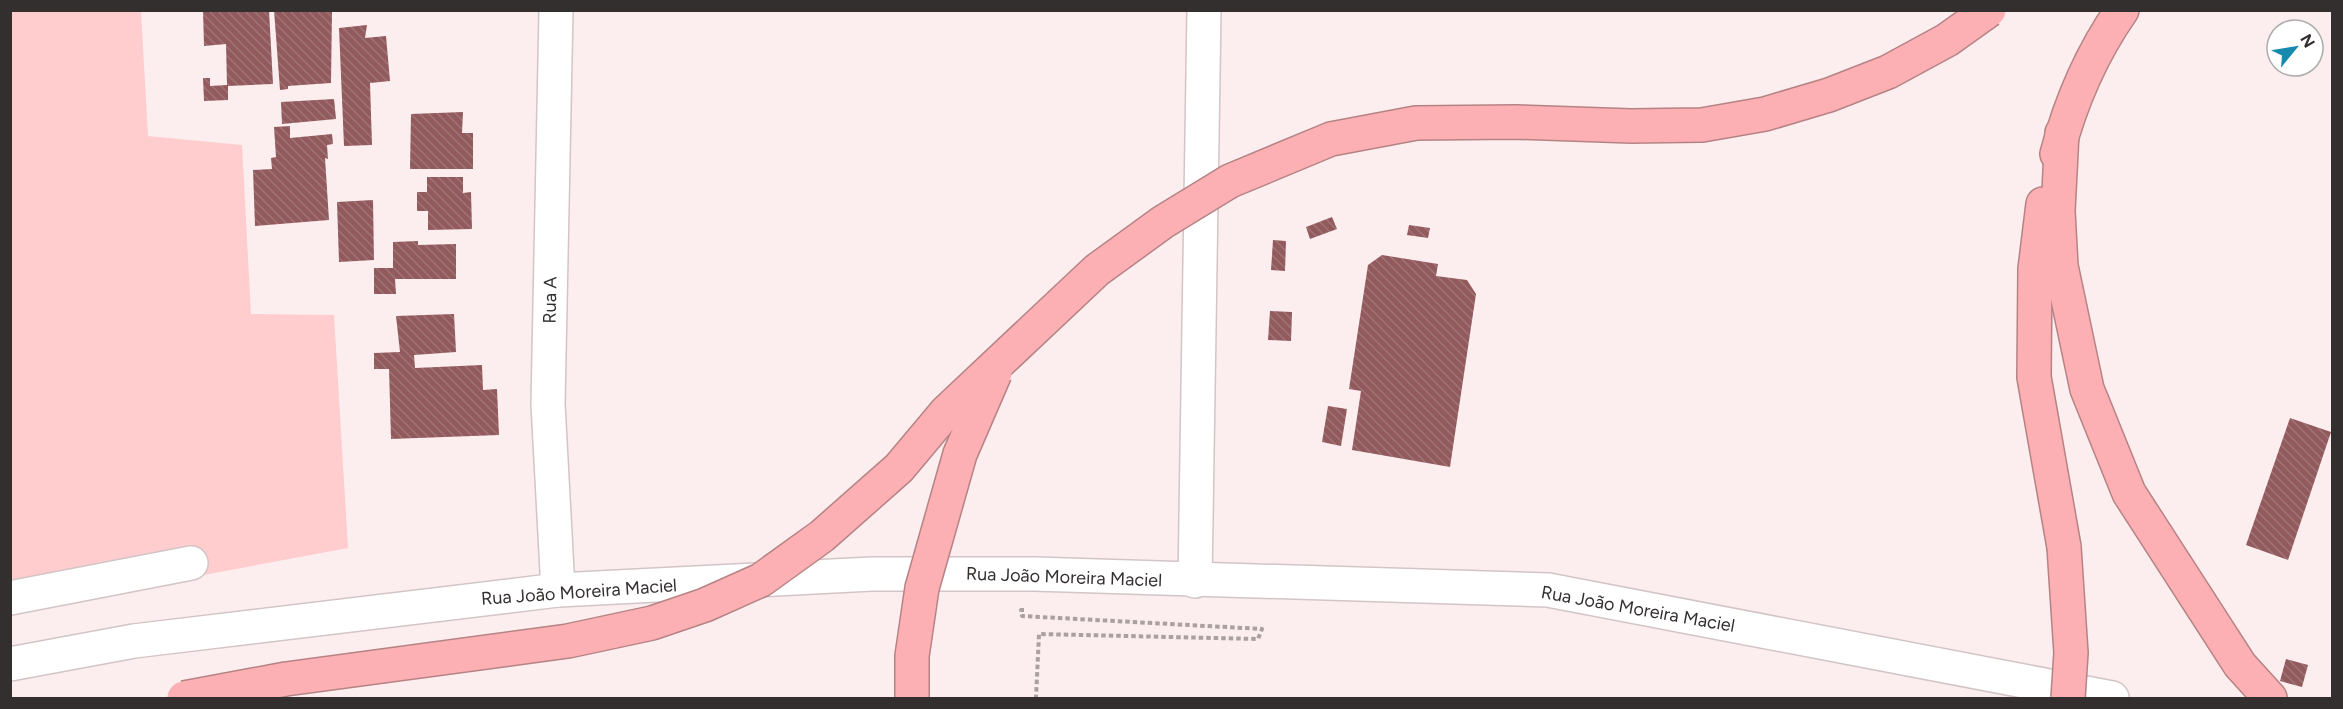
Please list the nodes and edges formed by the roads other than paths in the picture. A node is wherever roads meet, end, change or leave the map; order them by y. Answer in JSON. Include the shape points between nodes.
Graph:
{"nodes":[{"id":1,"x":556,"y":10,"type":"edge"},
{"id":2,"x":1204,"y":10,"type":"edge"},
{"id":3,"x":1989,"y":10,"type":"edge"},
{"id":4,"x":2122,"y":10,"type":"edge"},
{"id":5,"x":2062,"y":133,"type":"junction"},
{"id":6,"x":999,"y":363,"type":"junction"},
{"id":7,"x":191,"y":563,"type":"dead end"},
{"id":8,"x":1195,"y":581,"type":"junction"},
{"id":9,"x":558,"y":590,"type":"junction"},
{"id":10,"x":10,"y":598,"type":"edge"},
{"id":11,"x":10,"y":664,"type":"edge"},
{"id":12,"x":184,"y":699,"type":"edge"},
{"id":13,"x":912,"y":699,"type":"edge"},
{"id":14,"x":2068,"y":699,"type":"edge"},
{"id":15,"x":2112,"y":699,"type":"edge"},
{"id":16,"x":2270,"y":699,"type":"edge"}],
"edges":[{"from":1,"to":9,"type":"street","name":"Rua A","via":[[548,404]]},
{"from":2,"to":8,"type":"street"},
{"from":3,"to":6,"type":"highway","bridge":true,"via":[[1947,40],[1888,72],[1765,114],[1702,125],[1666,126],[1416,123],[1331,139],[1230,181],[1163,222],[1097,270]]},
{"from":4,"to":5,"type":"highway","via":[[2078,89]]},
{"from":5,"to":14,"type":"highway","bridge":true,"via":[[2042,208],[2035,269],[2034,377],[2064,547],[2071,653]]},
{"from":5,"to":16,"type":"highway","via":[[2058,211],[2061,266],[2087,389],[2129,493],[2240,665]]},
{"from":6,"to":12,"type":"highway","bridge":true,"via":[[946,412],[899,468],[822,536],[761,580],[705,605],[652,623],[568,640],[286,679]]},
{"from":6,"to":13,"type":"highway","bridge":true,"via":[[960,454],[922,588],[912,656]]},
{"from":7,"to":10,"type":"street"},
{"from":8,"to":9,"type":"street","name":"Rua João Moreira Maciel","via":[[1034,574],[872,573]]},
{"from":8,"to":15,"type":"street","name":"Rua João Moreira Maciel","via":[[1548,590]]},
{"from":9,"to":11,"type":"street","name":"Rua João Moreira Maciel","via":[[134,641]]}]}
